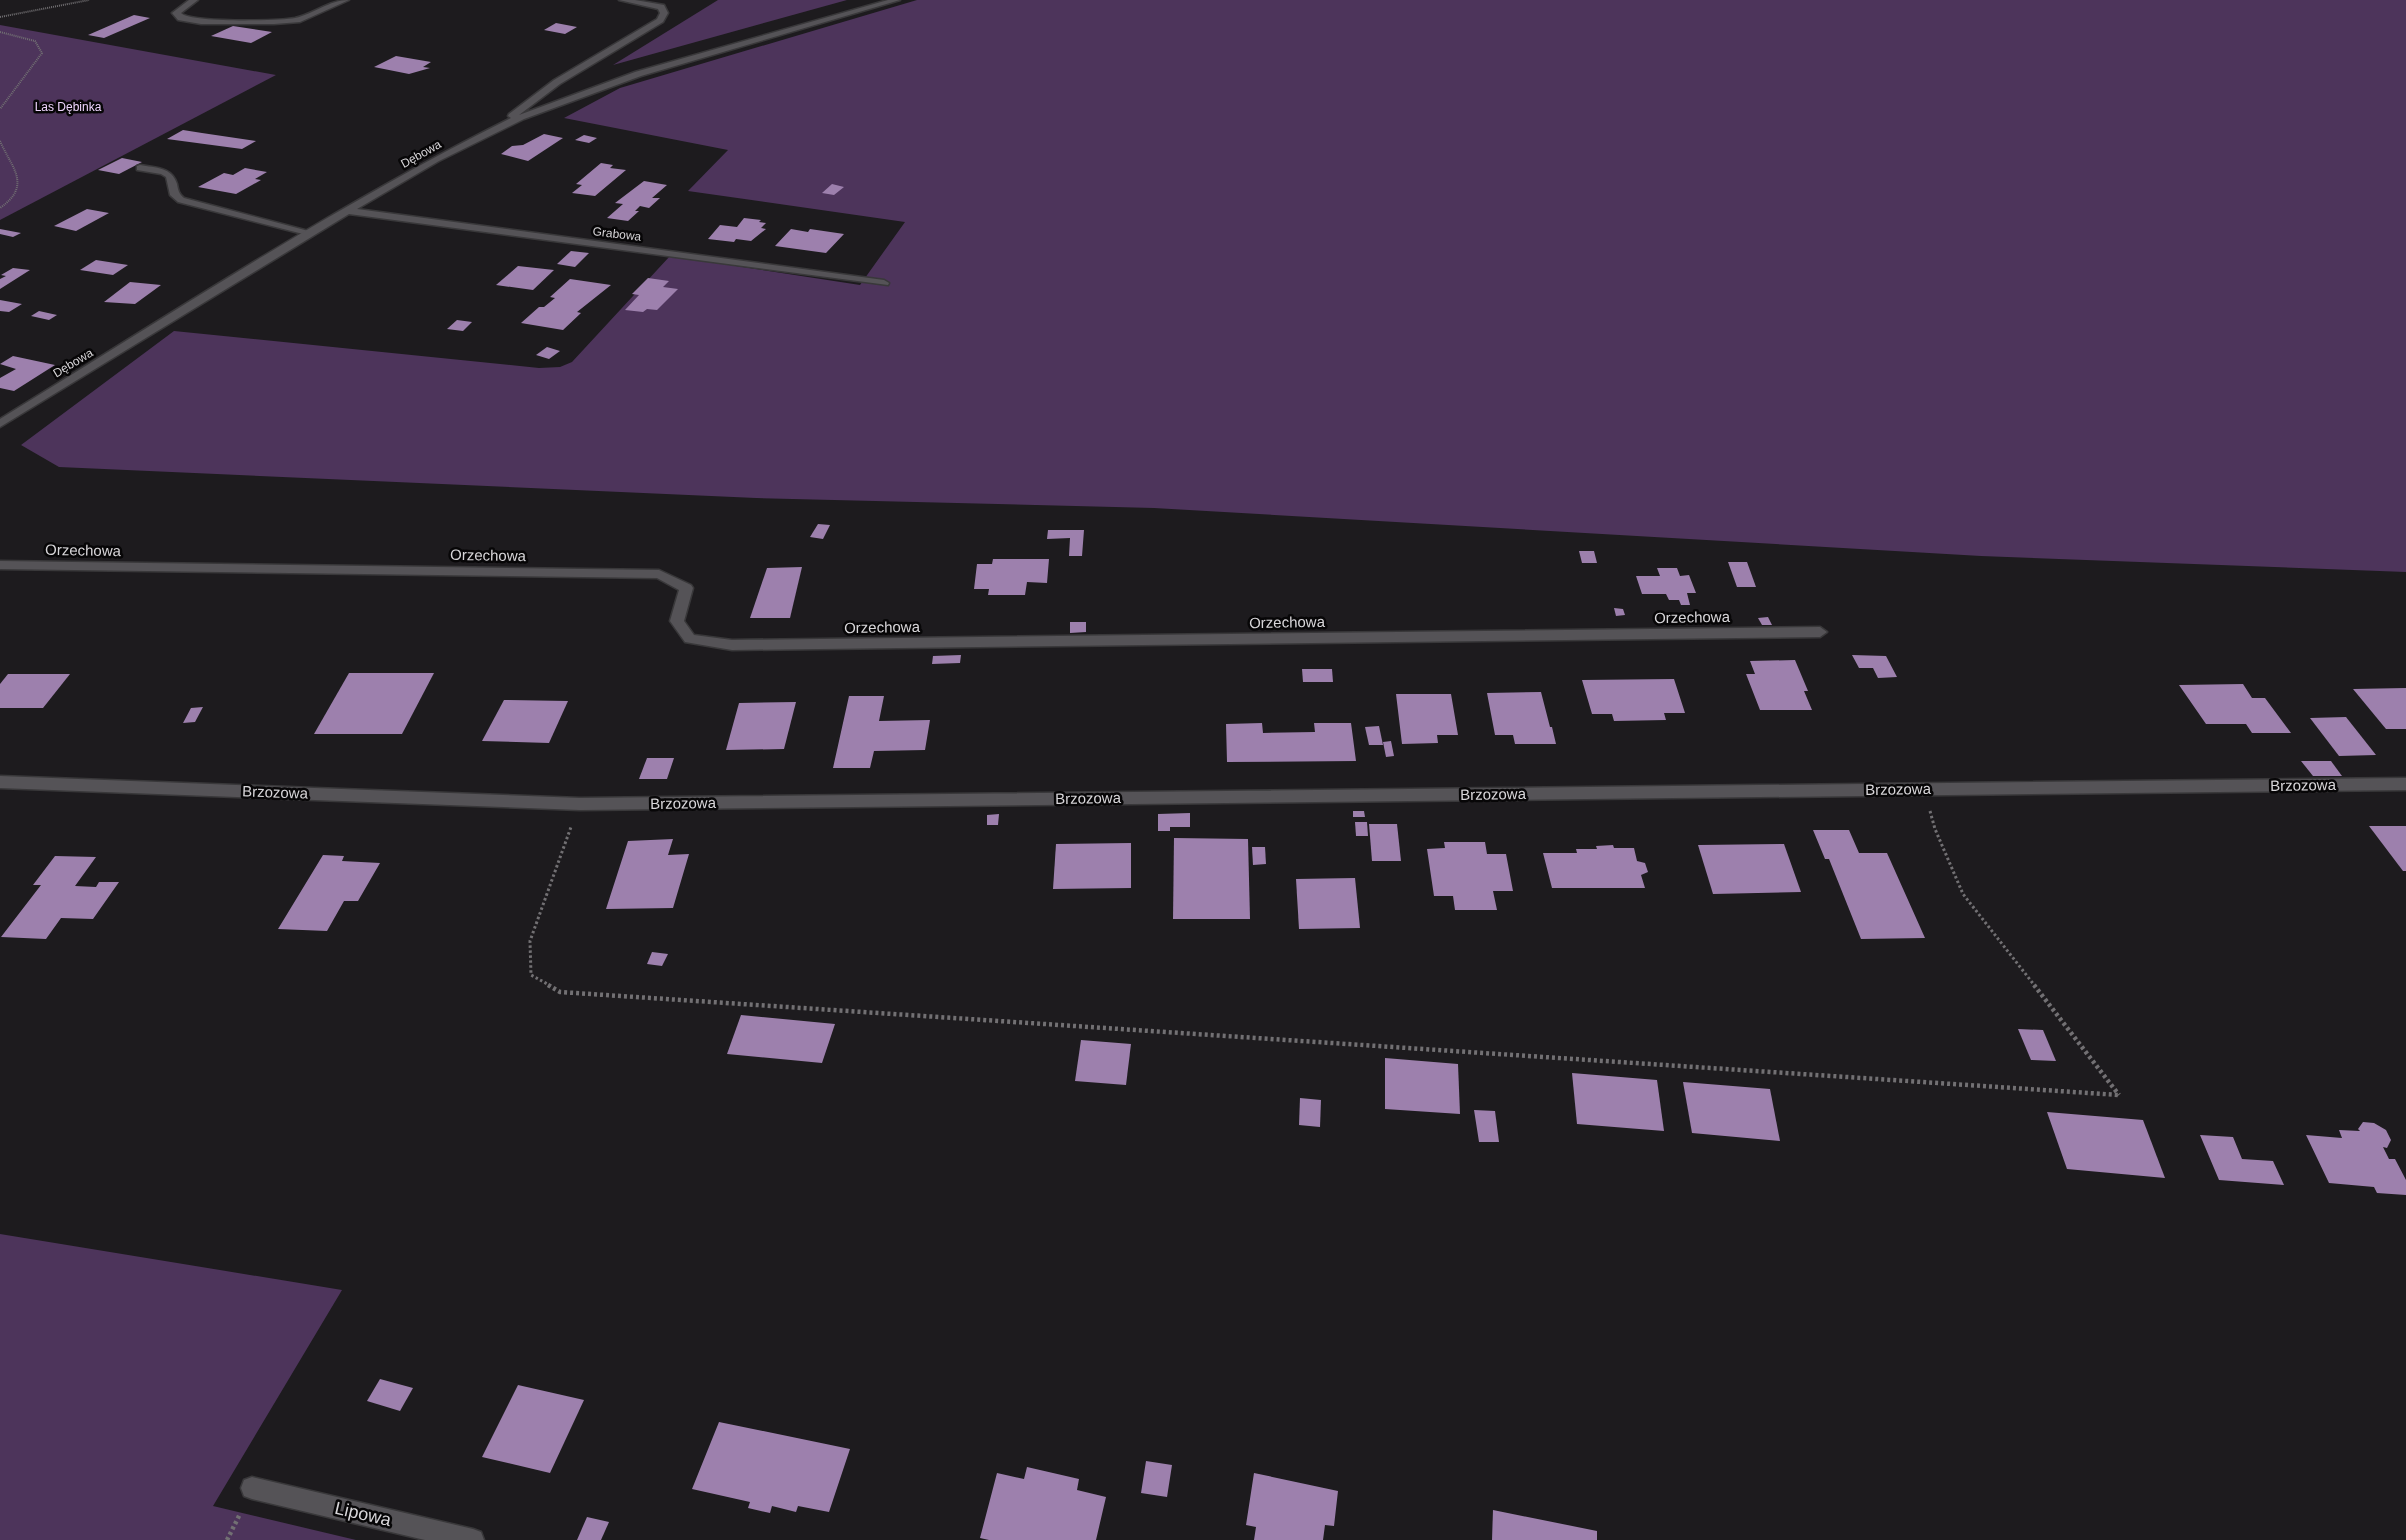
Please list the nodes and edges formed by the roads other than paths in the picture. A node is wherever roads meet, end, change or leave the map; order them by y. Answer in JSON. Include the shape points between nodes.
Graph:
{"nodes":[{"id":1,"x":194,"y":0,"type":"edge"},
{"id":2,"x":345,"y":0,"type":"edge"},
{"id":3,"x":623,"y":0,"type":"edge"},
{"id":4,"x":896,"y":0,"type":"edge"},
{"id":5,"x":489,"y":133,"type":"junction"},
{"id":6,"x":140,"y":168,"type":"dead end"},
{"id":7,"x":347,"y":211,"type":"junction"},
{"id":8,"x":310,"y":233,"type":"junction"},
{"id":9,"x":884,"y":283,"type":"dead end"},
{"id":10,"x":0,"y":424,"type":"edge"},
{"id":11,"x":0,"y":565,"type":"edge"},
{"id":12,"x":1820,"y":632,"type":"dead end"},
{"id":13,"x":0,"y":782,"type":"edge"},
{"id":14,"x":2406,"y":784,"type":"edge"},
{"id":15,"x":252,"y":1488,"type":"dead end"},
{"id":16,"x":473,"y":1540,"type":"edge"}],
"edges":[{"from":1,"to":2,"type":"street","via":[[176,13],[181,18],[201,22],[274,22],[297,20]]},
{"from":3,"to":5,"type":"street","via":[[661,7],[664,13],[660,20],[556,82]]},
{"from":4,"to":5,"type":"street","name":"Dębowa","via":[[638,74],[520,117]]},
{"from":5,"to":7,"type":"street","name":"Dębowa","via":[[436,159]]},
{"from":6,"to":8,"type":"street","via":[[170,176],[175,195],[181,200]]},
{"from":7,"to":8,"type":"street","name":"Dębowa"},
{"from":7,"to":9,"type":"street","name":"Grabowa"},
{"from":8,"to":10,"type":"street","name":"Dębowa"},
{"from":11,"to":12,"type":"street","name":"Orzechowa","via":[[659,574],[686,588],[678,620],[690,639],[732,646]]},
{"from":13,"to":14,"type":"street","name":"Brzozowa","via":[[580,804]]},
{"from":15,"to":16,"type":"street","name":"Lipowa"}]}
